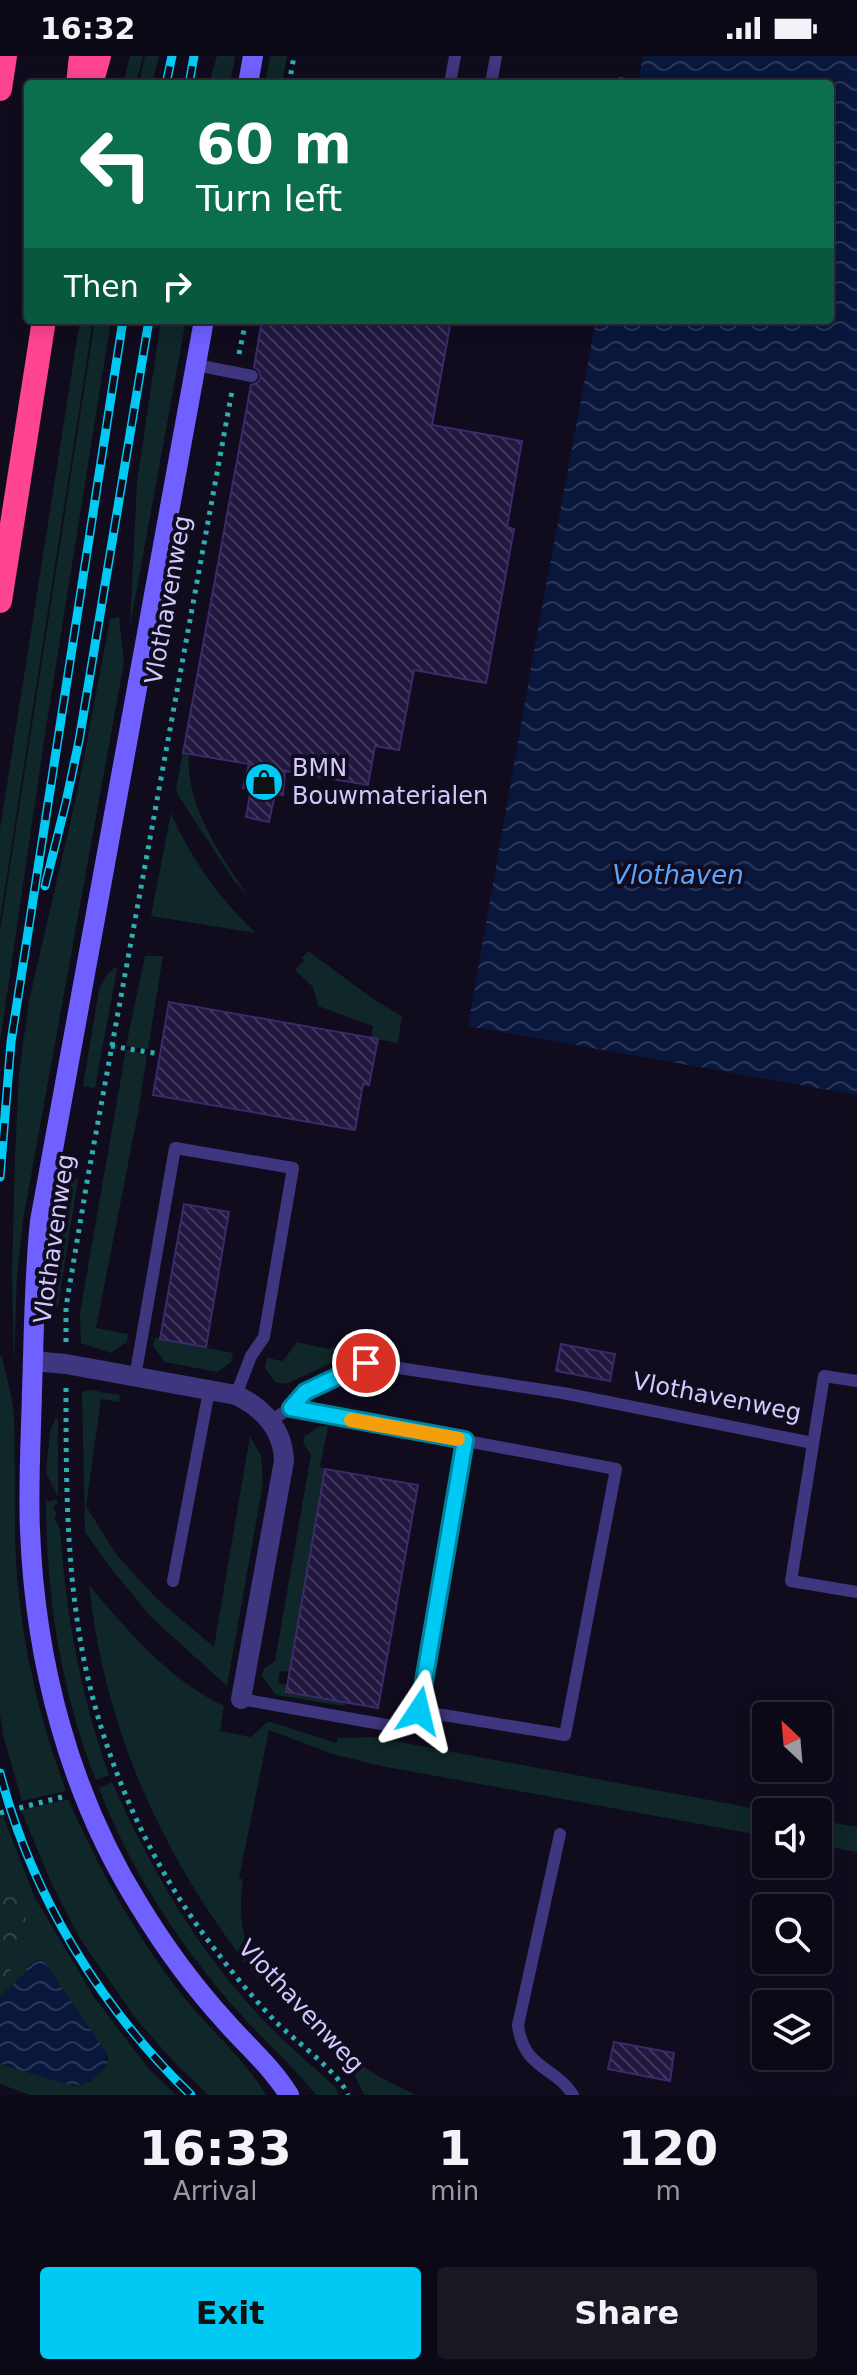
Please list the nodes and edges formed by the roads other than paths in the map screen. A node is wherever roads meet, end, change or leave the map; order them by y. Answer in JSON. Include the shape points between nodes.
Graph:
{"nodes":[{"id":1,"x":5,"y":56,"type":"edge"},
{"id":2,"x":81,"y":56,"type":"edge"},
{"id":3,"x":99,"y":56,"type":"edge"},
{"id":4,"x":253,"y":56,"type":"edge"},
{"id":5,"x":455,"y":56,"type":"edge"},
{"id":6,"x":496,"y":56,"type":"edge"},
{"id":7,"x":78,"y":80,"type":"edge"},
{"id":8,"x":92,"y":80,"type":"edge"},
{"id":9,"x":249,"y":80,"type":"edge"},
{"id":10,"x":451,"y":80,"type":"edge"},
{"id":11,"x":492,"y":80,"type":"edge"},
{"id":12,"x":0,"y":89,"type":"edge"},
{"id":13,"x":43,"y":324,"type":"edge"},
{"id":14,"x":203,"y":324,"type":"edge"},
{"id":15,"x":196,"y":365,"type":"junction"},
{"id":16,"x":252,"y":376,"type":"dead end"},
{"id":17,"x":0,"y":601,"type":"edge"},
{"id":18,"x":33,"y":1361,"type":"junction"},
{"id":19,"x":135,"y":1377,"type":"junction"},
{"id":20,"x":857,"y":1381,"type":"edge"},
{"id":21,"x":209,"y":1391,"type":"junction"},
{"id":22,"x":236,"y":1395,"type":"junction"},
{"id":23,"x":291,"y":1408,"type":"junction"},
{"id":24,"x":270,"y":1421,"type":"junction"},
{"id":25,"x":465,"y":1440,"type":"junction"},
{"id":26,"x":813,"y":1443,"type":"junction"},
{"id":27,"x":173,"y":1581,"type":"dead end"},
{"id":28,"x":857,"y":1592,"type":"edge"},
{"id":29,"x":241,"y":1699,"type":"joint"},
{"id":30,"x":419,"y":1711,"type":"junction"},
{"id":31,"x":560,"y":1834,"type":"dead end"},
{"id":32,"x":289,"y":2095,"type":"edge"},
{"id":33,"x":573,"y":2095,"type":"edge"}],
"edges":[{"from":1,"to":12,"type":"highway"},
{"from":2,"to":7,"type":"highway"},
{"from":3,"to":8,"type":"highway"},
{"from":4,"to":9,"type":"main road"},
{"from":5,"to":10,"type":"lane"},
{"from":6,"to":11,"type":"lane"},
{"from":13,"to":17,"type":"highway"},
{"from":14,"to":15,"type":"main road","name":"Vlothavenweg"},
{"from":15,"to":16,"type":"lane"},
{"from":15,"to":18,"type":"main road","name":"Vlothavenweg","via":[[40,1221]]},
{"from":18,"to":19,"type":"street"},
{"from":18,"to":32,"type":"main road","name":"Vlothavenweg","via":[[29,1502],[36,1608],[50,1684],[76,1772],[118,1868],[163,1942]]},
{"from":19,"to":21,"type":"street"},
{"from":19,"to":22,"type":"lane","via":[[175,1148],[293,1168],[264,1337]]},
{"from":20,"to":26,"type":"lane","name":"Vlothavenweg","via":[[824,1376]]},
{"from":21,"to":22,"type":"street"},
{"from":21,"to":27,"type":"lane"},
{"from":22,"to":24,"type":"street"},
{"from":23,"to":24,"type":"lane","name":"Vlothavenweg"},
{"from":23,"to":25,"type":"lane"},
{"from":23,"to":26,"type":"lane","name":"Vlothavenweg","via":[[305,1392],[366,1363],[563,1393]]},
{"from":24,"to":29,"type":"street","via":[[281,1440],[284,1461]]},
{"from":25,"to":30,"type":"lane"},
{"from":25,"to":30,"type":"lane","via":[[616,1469],[565,1735]]},
{"from":26,"to":28,"type":"lane","name":"Vlothavenweg","via":[[791,1581]]},
{"from":29,"to":30,"type":"lane","via":[[392,1726],[406,1723]]},
{"from":31,"to":33,"type":"lane","via":[[518,2025],[534,2060]]}]}
